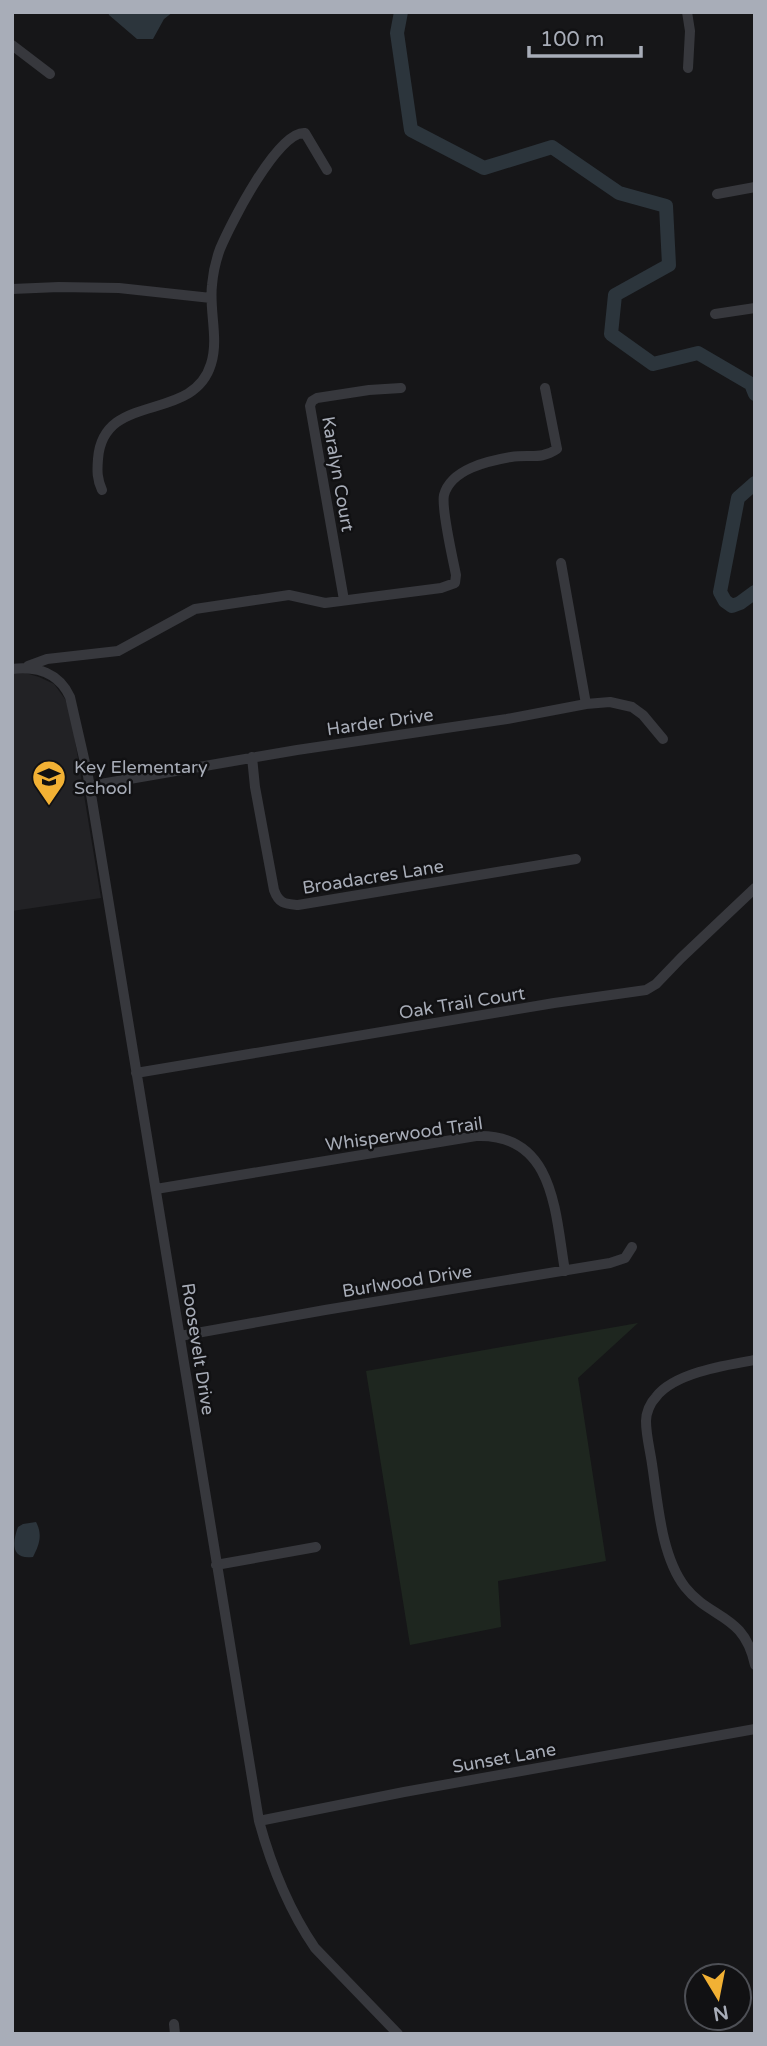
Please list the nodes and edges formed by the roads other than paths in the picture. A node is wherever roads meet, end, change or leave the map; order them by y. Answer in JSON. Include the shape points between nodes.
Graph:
{"nodes":[{"id":1,"x":687,"y":12,"type":"edge"},
{"id":2,"x":12,"y":45,"type":"edge"},
{"id":3,"x":688,"y":68,"type":"dead end"},
{"id":4,"x":50,"y":74,"type":"dead end"},
{"id":5,"x":327,"y":170,"type":"dead end"},
{"id":6,"x":755,"y":187,"type":"edge"},
{"id":7,"x":717,"y":194,"type":"dead end"},
{"id":8,"x":12,"y":289,"type":"edge"},
{"id":9,"x":211,"y":298,"type":"junction"},
{"id":10,"x":755,"y":308,"type":"edge"},
{"id":11,"x":715,"y":314,"type":"dead end"},
{"id":12,"x":401,"y":388,"type":"dead end"},
{"id":13,"x":545,"y":388,"type":"dead end"},
{"id":14,"x":102,"y":490,"type":"dead end"},
{"id":15,"x":561,"y":563,"type":"dead end"},
{"id":16,"x":344,"y":600,"type":"junction"},
{"id":17,"x":78,"y":657,"type":"junction"},
{"id":18,"x":24,"y":668,"type":"junction"},
{"id":19,"x":12,"y":669,"type":"edge"},
{"id":20,"x":54,"y":676,"type":"junction"},
{"id":21,"x":586,"y":704,"type":"junction"},
{"id":22,"x":663,"y":739,"type":"dead end"},
{"id":23,"x":253,"y":757,"type":"junction"},
{"id":24,"x":89,"y":786,"type":"junction"},
{"id":25,"x":576,"y":859,"type":"dead end"},
{"id":26,"x":755,"y":888,"type":"edge"},
{"id":27,"x":136,"y":1073,"type":"junction"},
{"id":28,"x":156,"y":1189,"type":"junction"},
{"id":29,"x":632,"y":1247,"type":"dead end"},
{"id":30,"x":565,"y":1271,"type":"junction"},
{"id":31,"x":180,"y":1336,"type":"junction"},
{"id":32,"x":755,"y":1360,"type":"edge"},
{"id":33,"x":316,"y":1547,"type":"dead end"},
{"id":34,"x":216,"y":1565,"type":"junction"},
{"id":35,"x":755,"y":1665,"type":"edge"},
{"id":36,"x":755,"y":1729,"type":"edge"},
{"id":37,"x":259,"y":1821,"type":"junction"},
{"id":38,"x":398,"y":2034,"type":"edge"}],
"edges":[{"from":1,"to":3,"type":"street"},
{"from":2,"to":4,"type":"street"},
{"from":5,"to":9,"type":"street","via":[[305,133],[287,139],[262,170],[221,246]]},
{"from":6,"to":7,"type":"street"},
{"from":8,"to":9,"type":"street","via":[[119,288]]},
{"from":9,"to":14,"type":"street","via":[[214,352],[207,374],[195,390],[111,425],[99,446],[97,477]]},
{"from":10,"to":11,"type":"street"},
{"from":12,"to":16,"type":"street","name":"Karalyn Court","via":[[317,398],[310,407]]},
{"from":13,"to":16,"type":"street","via":[[557,449],[547,456],[512,457],[465,470],[444,494],[455,583]]},
{"from":15,"to":21,"type":"street"},
{"from":16,"to":17,"type":"street","via":[[325,603],[289,595],[195,609],[118,651]]},
{"from":17,"to":18,"type":"street","via":[[43,660]]},
{"from":17,"to":20,"type":"street"},
{"from":18,"to":19,"type":"street"},
{"from":18,"to":20,"type":"street"},
{"from":20,"to":24,"type":"street","name":"Roosevelt Drive","via":[[70,697]]},
{"from":21,"to":22,"type":"street","name":"Harder Drive","via":[[610,702],[632,707]]},
{"from":21,"to":23,"type":"street","name":"Harder Drive"},
{"from":23,"to":24,"type":"street","name":"Harder Drive"},
{"from":23,"to":25,"type":"street","name":"Broadacres Lane","via":[[274,890],[283,903],[298,905]]},
{"from":24,"to":27,"type":"street","name":"Roosevelt Drive"},
{"from":26,"to":27,"type":"street","name":"Oak Trail Court","via":[[646,990]]},
{"from":27,"to":28,"type":"street","name":"Roosevelt Drive"},
{"from":28,"to":30,"type":"street","name":"Whisperwood Trail","via":[[476,1136],[504,1138],[530,1156],[546,1178]]},
{"from":28,"to":31,"type":"street","name":"Roosevelt Drive"},
{"from":29,"to":30,"type":"street","name":"Burlwood Drive","via":[[625,1258]]},
{"from":30,"to":31,"type":"street","name":"Burlwood Drive"},
{"from":31,"to":34,"type":"street","name":"Roosevelt Drive"},
{"from":32,"to":35,"type":"street","via":[[686,1376],[669,1385],[655,1398],[646,1420],[657,1499],[675,1572],[695,1598],[734,1625]]},
{"from":33,"to":34,"type":"street"},
{"from":34,"to":37,"type":"street","name":"Roosevelt Drive"},
{"from":36,"to":37,"type":"street","name":"Sunset Lane"},
{"from":37,"to":38,"type":"street","name":"Roosevelt Drive","via":[[275,1870],[305,1933]]}]}
